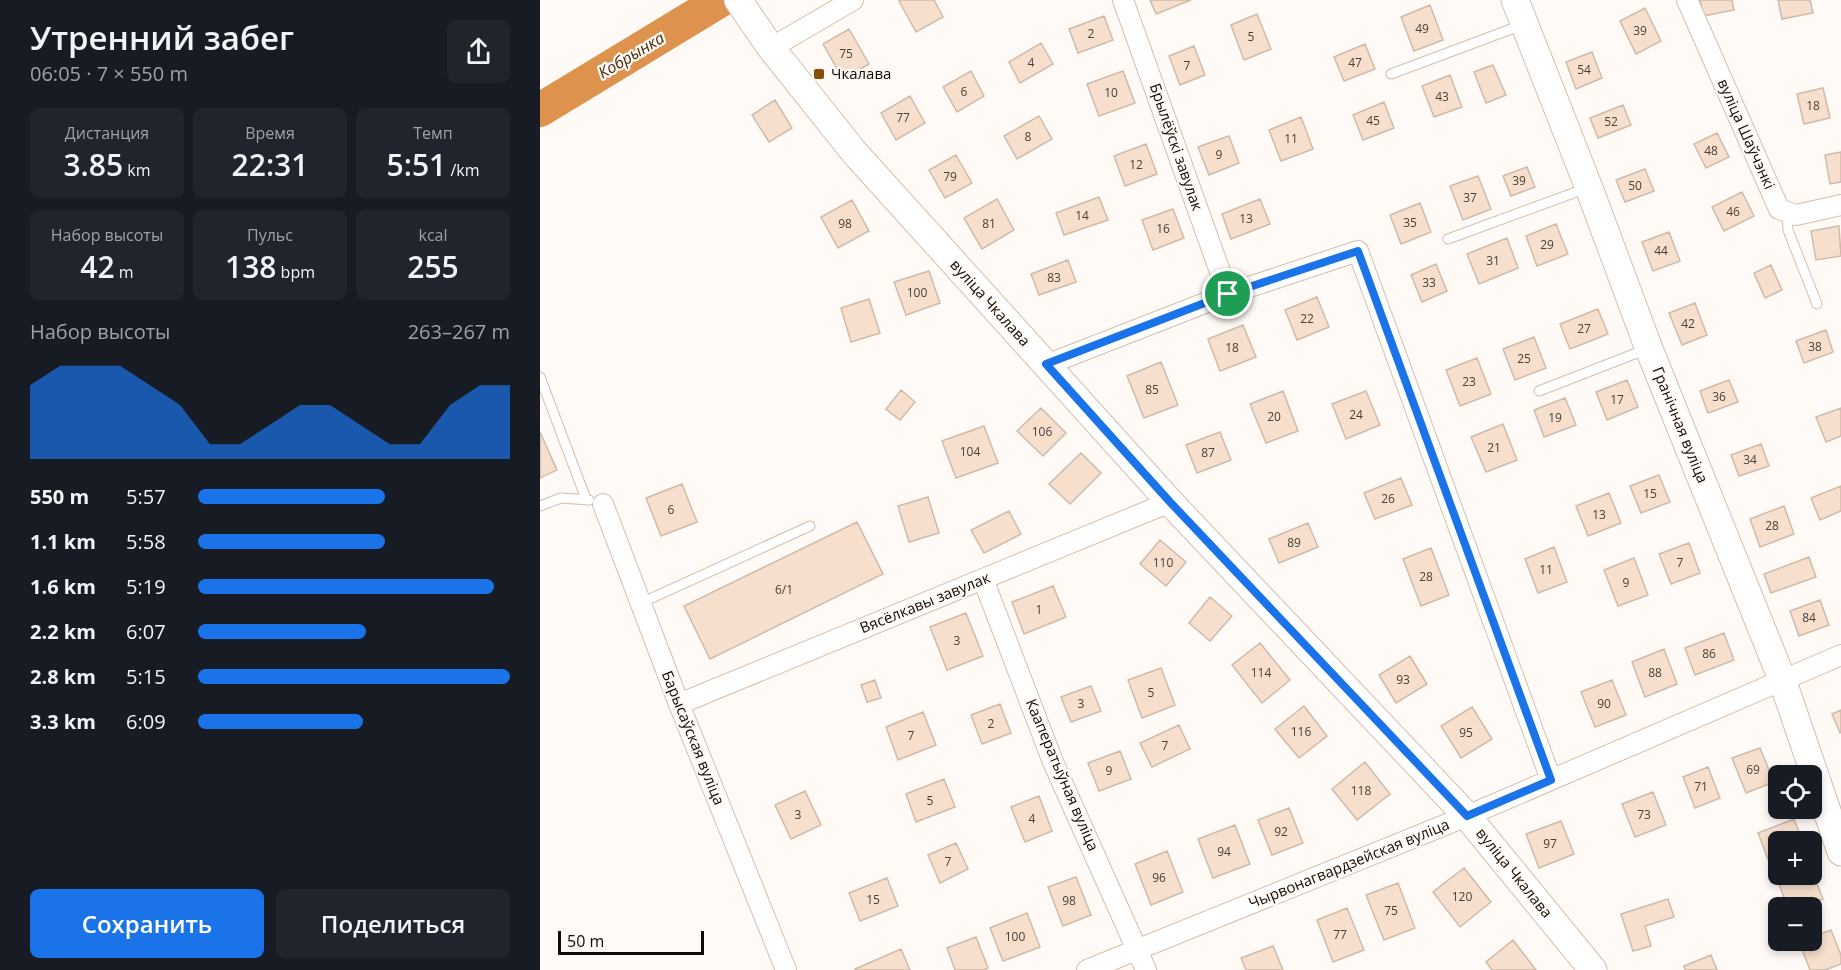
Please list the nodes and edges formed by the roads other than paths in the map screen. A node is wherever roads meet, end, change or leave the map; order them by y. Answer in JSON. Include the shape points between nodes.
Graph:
{"nodes":[{"id":1,"x":853,"y":0,"type":"edge"},
{"id":2,"x":1123,"y":0,"type":"edge"},
{"id":3,"x":1687,"y":0,"type":"edge"},
{"id":4,"x":742,"y":6,"type":"edge"},
{"id":5,"x":1520,"y":12,"type":"edge"},
{"id":6,"x":771,"y":48,"type":"junction"},
{"id":7,"x":1390,"y":74,"type":"dead end"},
{"id":8,"x":1589,"y":188,"type":"junction"},
{"id":9,"x":1841,"y":205,"type":"edge"},
{"id":10,"x":1787,"y":212,"type":"junction"},
{"id":11,"x":1448,"y":239,"type":"dead end"},
{"id":12,"x":1228,"y":294,"type":"junction"},
{"id":13,"x":1817,"y":304,"type":"dead end"},
{"id":14,"x":1649,"y":348,"type":"junction"},
{"id":15,"x":1046,"y":364,"type":"junction"},
{"id":16,"x":540,"y":377,"type":"edge"},
{"id":17,"x":1539,"y":391,"type":"dead end"},
{"id":18,"x":595,"y":501,"type":"junction"},
{"id":19,"x":1170,"y":502,"type":"junction"},
{"id":20,"x":540,"y":506,"type":"edge"},
{"id":21,"x":810,"y":526,"type":"dead end"},
{"id":22,"x":983,"y":579,"type":"junction"},
{"id":23,"x":641,"y":603,"type":"junction"},
{"id":24,"x":1841,"y":655,"type":"edge"},
{"id":25,"x":1782,"y":679,"type":"junction"},
{"id":26,"x":679,"y":704,"type":"junction"},
{"id":27,"x":1551,"y":780,"type":"junction"},
{"id":28,"x":1467,"y":816,"type":"junction"},
{"id":29,"x":1841,"y":852,"type":"edge"},
{"id":30,"x":1138,"y":950,"type":"junction"},
{"id":31,"x":786,"y":970,"type":"edge"},
{"id":32,"x":1087,"y":970,"type":"edge"},
{"id":33,"x":1146,"y":970,"type":"edge"},
{"id":34,"x":1593,"y":970,"type":"edge"}],
"edges":[{"from":1,"to":6,"type":"street"},
{"from":2,"to":12,"type":"street","name":"Брылёўскі завулак"},
{"from":3,"to":10,"type":"street","name":"вуліца Шаўчэнкі","via":[[1779,209]]},
{"from":4,"to":6,"type":"main road","name":"вуліца Чкалава"},
{"from":5,"to":7,"type":"lane"},
{"from":5,"to":8,"type":"main road","name":"Гранічная вуліца"},
{"from":6,"to":15,"type":"main road","name":"вуліца Чкалава","via":[[854,152]]},
{"from":8,"to":11,"type":"lane"},
{"from":8,"to":14,"type":"main road","name":"Гранічная вуліца"},
{"from":9,"to":10,"type":"street","via":[[1796,215]]},
{"from":10,"to":13,"type":"lane","via":[[1788,230]]},
{"from":12,"to":15,"type":"street"},
{"from":12,"to":27,"type":"street","via":[[1358,251]]},
{"from":14,"to":17,"type":"lane"},
{"from":14,"to":25,"type":"main road","name":"Гранічная вуліца"},
{"from":15,"to":19,"type":"main road","name":"вуліца Чкалава"},
{"from":16,"to":18,"type":"lane"},
{"from":18,"to":20,"type":"lane","via":[[561,498]]},
{"from":18,"to":23,"type":"street","name":"Барысаўская вуліца"},
{"from":19,"to":22,"type":"street","name":"Вясёлкавы завулак"},
{"from":19,"to":28,"type":"main road","name":"вуліца Чкалава"},
{"from":21,"to":23,"type":"lane"},
{"from":22,"to":26,"type":"street","name":"Вясёлкавы завулак"},
{"from":22,"to":30,"type":"street","name":"Кааператыўная вуліца","via":[[1053,762]]},
{"from":23,"to":26,"type":"street","name":"Барысаўская вуліца"},
{"from":24,"to":25,"type":"street","name":"Чырвонагвардзейская вуліца"},
{"from":25,"to":27,"type":"street","name":"Чырвонагвардзейская вуліца"},
{"from":25,"to":29,"type":"main road","name":"Гранічная вуліца"},
{"from":26,"to":31,"type":"street","name":"Барысаўская вуліца"},
{"from":27,"to":28,"type":"street","name":"Чырвонагвардзейская вуліца"},
{"from":28,"to":30,"type":"street","name":"Чырвонагвардзейская вуліца"},
{"from":28,"to":34,"type":"main road","name":"вуліца Чкалава"},
{"from":30,"to":32,"type":"street","name":"Чырвонагвардзейская вуліца"},
{"from":30,"to":33,"type":"street","name":"Кааператыўная вуліца"}]}
